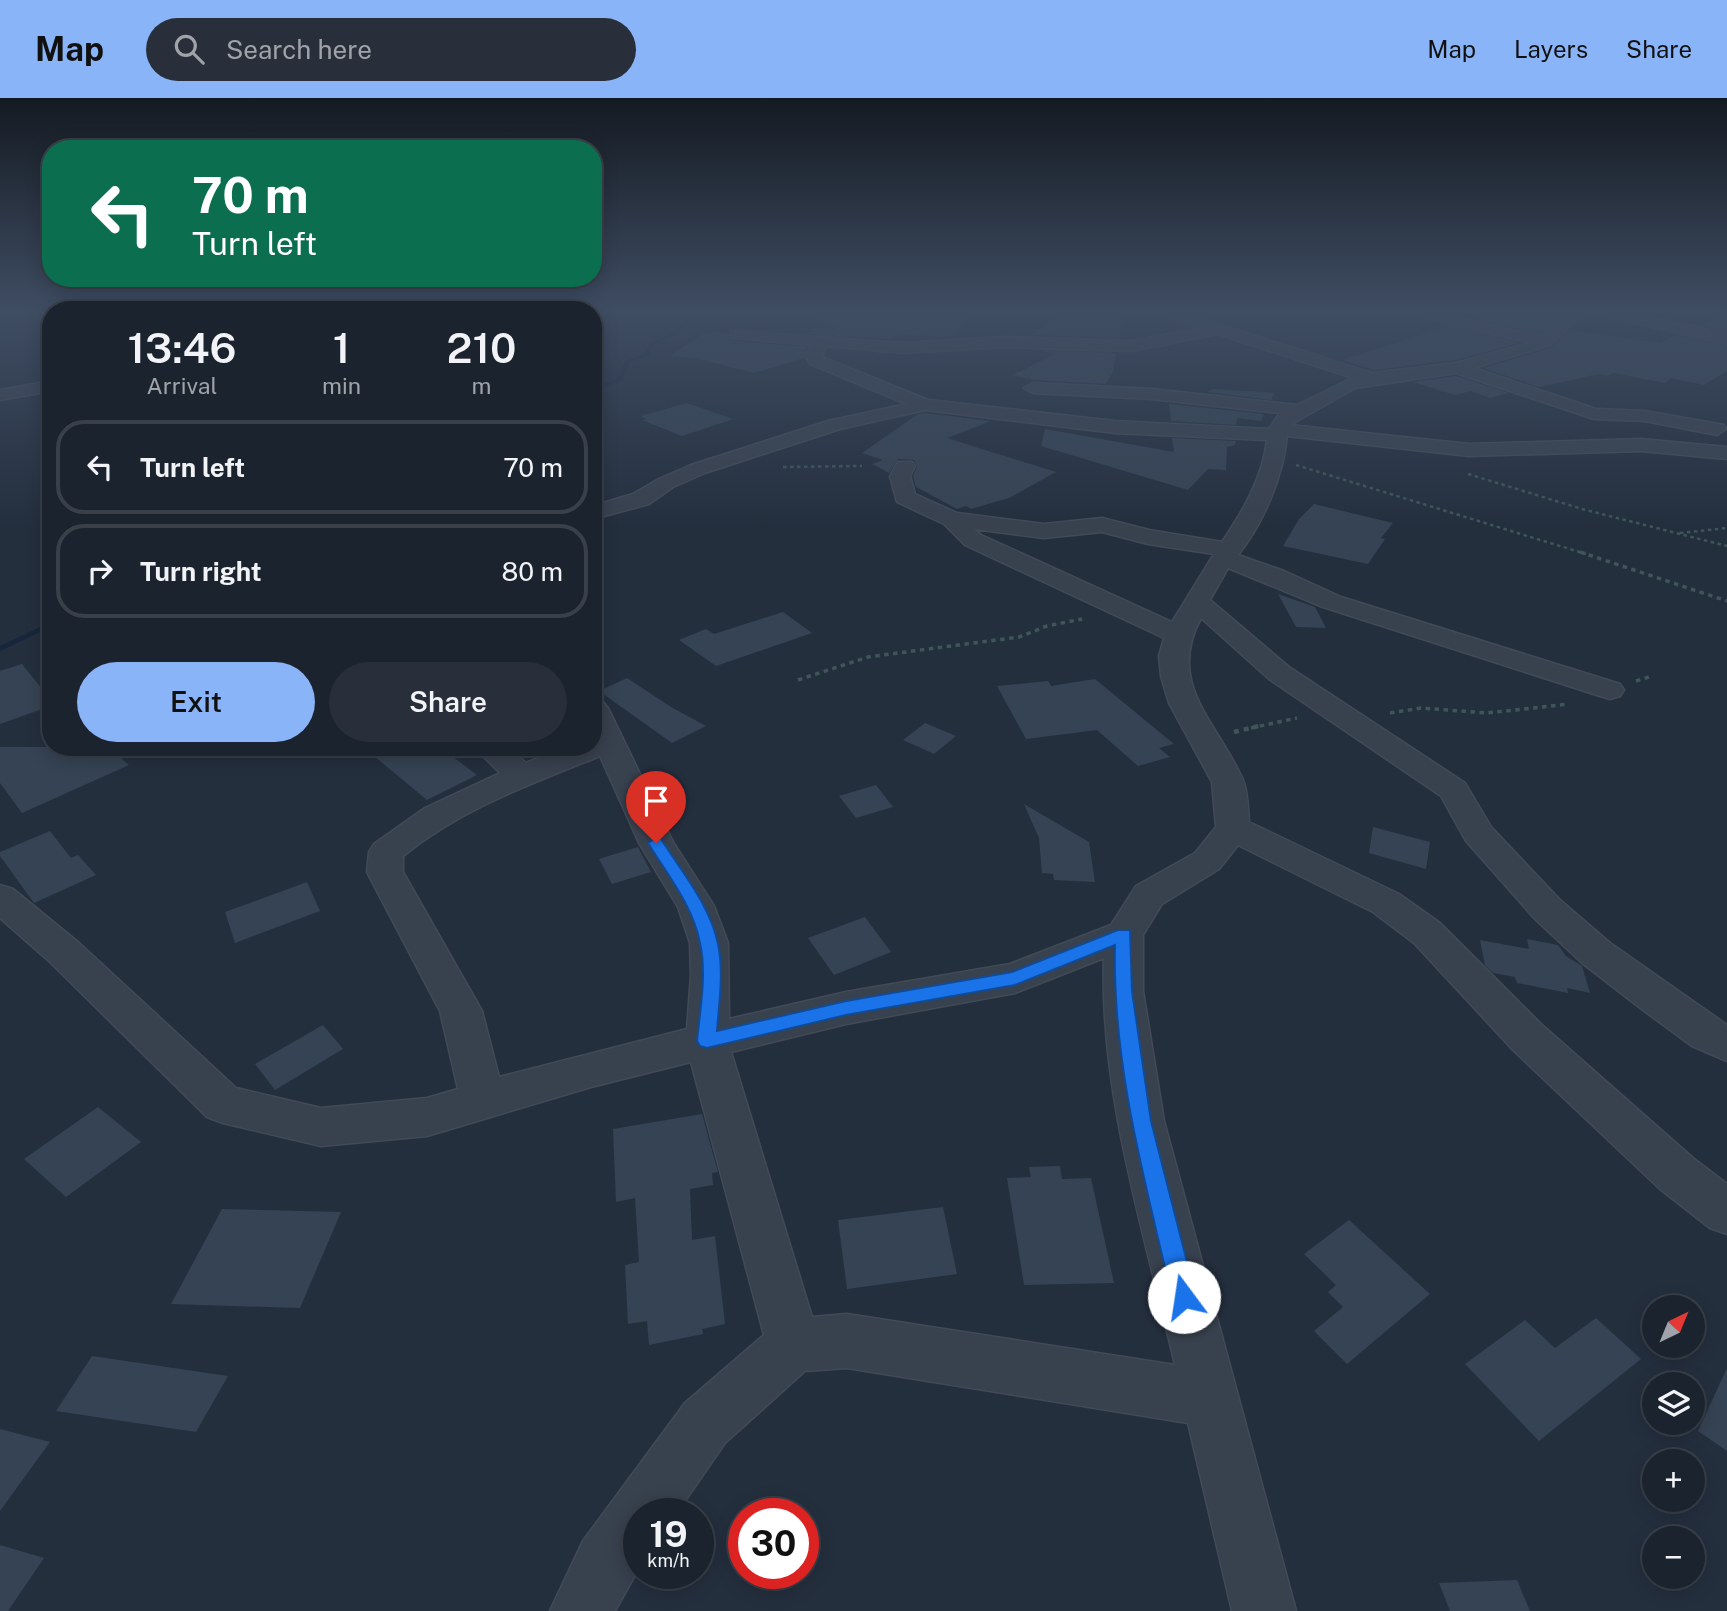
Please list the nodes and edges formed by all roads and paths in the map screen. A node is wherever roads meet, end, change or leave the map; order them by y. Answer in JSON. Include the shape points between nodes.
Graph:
{"nodes":[{"id":1,"x":872,"y":384,"type":"edge"},
{"id":2,"x":1350,"y":384,"type":"edge"},
{"id":3,"x":1509,"y":384,"type":"edge"},
{"id":4,"x":42,"y":388,"type":"edge"},
{"id":5,"x":1033,"y":388,"type":"dead end"},
{"id":6,"x":0,"y":395,"type":"edge"},
{"id":7,"x":925,"y":405,"type":"junction"},
{"id":8,"x":1727,"y":431,"type":"edge"},
{"id":9,"x":1282,"y":433,"type":"junction"},
{"id":10,"x":1727,"y":453,"type":"edge"},
{"id":11,"x":905,"y":466,"type":"dead end"},
{"id":12,"x":1466,"y":473,"type":"dead end"},
{"id":13,"x":602,"y":510,"type":"edge"},
{"id":14,"x":952,"y":519,"type":"junction"},
{"id":15,"x":1727,"y":528,"type":"edge"},
{"id":16,"x":1675,"y":533,"type":"junction"},
{"id":17,"x":1727,"y":546,"type":"edge"},
{"id":18,"x":1226,"y":554,"type":"junction"},
{"id":19,"x":1727,"y":601,"type":"edge"},
{"id":20,"x":1198,"y":602,"type":"junction"},
{"id":21,"x":1135,"y":614,"type":"junction"},
{"id":22,"x":1178,"y":635,"type":"junction"},
{"id":23,"x":1652,"y":676,"type":"dead end"},
{"id":24,"x":798,"y":680,"type":"dead end"},
{"id":25,"x":1610,"y":690,"type":"junction"},
{"id":26,"x":1349,"y":718,"type":"junction"},
{"id":27,"x":602,"y":726,"type":"edge"},
{"id":28,"x":1208,"y":740,"type":"junction"},
{"id":29,"x":499,"y":756,"type":"edge"},
{"id":30,"x":554,"y":756,"type":"edge"},
{"id":31,"x":523,"y":777,"type":"junction"},
{"id":32,"x":1233,"y":828,"type":"junction"},
{"id":33,"x":0,"y":898,"type":"edge"},
{"id":34,"x":1124,"y":934,"type":"junction"},
{"id":35,"x":707,"y":1041,"type":"junction"},
{"id":36,"x":1727,"y":1044,"type":"edge"},
{"id":37,"x":483,"y":1099,"type":"junction"},
{"id":38,"x":1727,"y":1212,"type":"edge"},
{"id":39,"x":794,"y":1345,"type":"junction"},
{"id":40,"x":1209,"y":1398,"type":"junction"},
{"id":41,"x":651,"y":1498,"type":"edge"},
{"id":42,"x":623,"y":1538,"type":"edge"},
{"id":43,"x":582,"y":1611,"type":"edge"},
{"id":44,"x":1264,"y":1611,"type":"edge"}],
"edges":[{"from":1,"to":7,"type":"street"},
{"from":2,"to":9,"type":"street","via":[[1320,401]]},
{"from":3,"to":8,"type":"street","via":[[1594,414],[1645,416]]},
{"from":4,"to":6,"type":"street"},
{"from":5,"to":9,"type":"street","via":[[1152,394]]},
{"from":7,"to":9,"type":"street","via":[[1115,427]]},
{"from":7,"to":13,"type":"street","via":[[835,425],[698,469],[641,499]]},
{"from":9,"to":10,"type":"street","via":[[1498,451],[1656,443]]},
{"from":9,"to":18,"type":"street","via":[[1249,519]]},
{"from":9,"to":19,"type":"path","via":[[1353,481]]},
{"from":11,"to":14,"type":"street","via":[[900,476],[905,498]]},
{"from":12,"to":16,"type":"path"},
{"from":14,"to":18,"type":"street","via":[[1044,531],[1102,525]]},
{"from":14,"to":21,"type":"street","via":[[991,551]]},
{"from":15,"to":16,"type":"path"},
{"from":16,"to":17,"type":"path"},
{"from":18,"to":20,"type":"street"},
{"from":18,"to":25,"type":"street","via":[[1332,601]]},
{"from":20,"to":22,"type":"street"},
{"from":20,"to":26,"type":"street","via":[[1279,673]]},
{"from":21,"to":22,"type":"street"},
{"from":21,"to":24,"type":"path","via":[[1071,620],[1019,637],[868,657]]},
{"from":22,"to":28,"type":"street","via":[[1175,676],[1184,703]]},
{"from":23,"to":25,"type":"path"},
{"from":25,"to":26,"type":"path","via":[[1573,704],[1520,711],[1422,708]]},
{"from":26,"to":28,"type":"path","via":[[1303,717]]},
{"from":26,"to":36,"type":"street","via":[[1454,790],[1478,833],[1503,862],[1596,953]]},
{"from":27,"to":35,"type":"street","via":[[656,843],[696,906],[709,943]]},
{"from":28,"to":32,"type":"street","via":[[1228,782]]},
{"from":29,"to":31,"type":"street"},
{"from":30,"to":31,"type":"street"},
{"from":31,"to":37,"type":"street","via":[[443,812],[408,832],[386,852],[385,872],[461,1011]]},
{"from":32,"to":34,"type":"street","via":[[1207,861],[1149,895]]},
{"from":32,"to":38,"type":"street","via":[[1387,903],[1427,933],[1528,1038],[1677,1174]]},
{"from":33,"to":37,"type":"street","via":[[65,953],[223,1104],[321,1127],[427,1117]]},
{"from":34,"to":35,"type":"street","via":[[1015,978],[846,1008]]},
{"from":34,"to":40,"type":"street","via":[[1123,991],[1141,1121]]},
{"from":35,"to":37,"type":"street"},
{"from":35,"to":39,"type":"street"},
{"from":39,"to":40,"type":"street","via":[[847,1341]]},
{"from":39,"to":41,"type":"street","via":[[705,1423]]},
{"from":40,"to":44,"type":"street"},
{"from":42,"to":43,"type":"street"}]}
